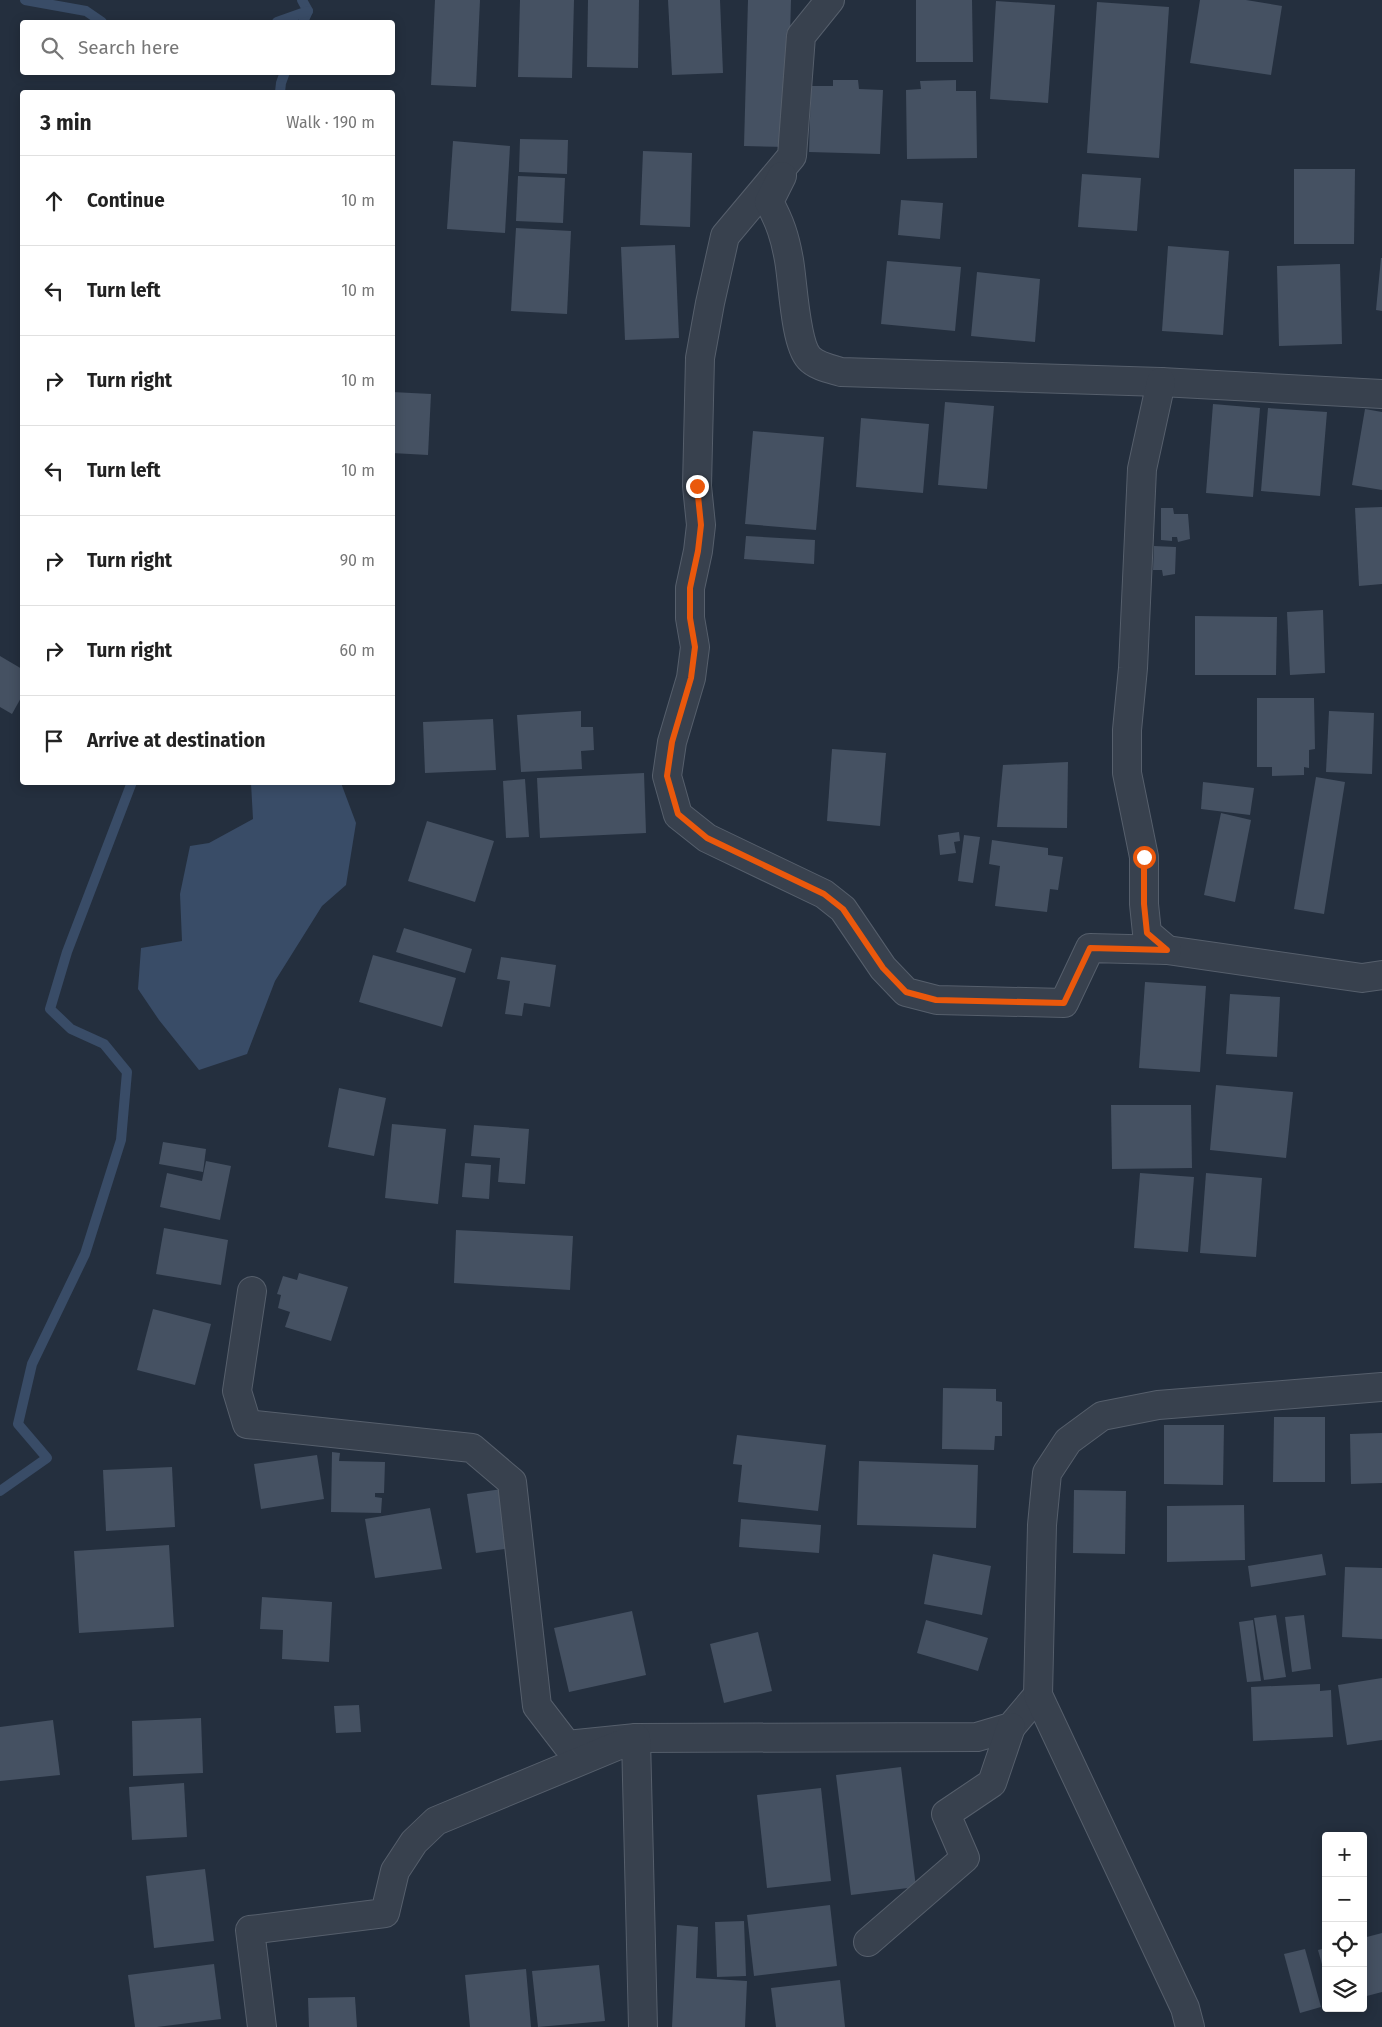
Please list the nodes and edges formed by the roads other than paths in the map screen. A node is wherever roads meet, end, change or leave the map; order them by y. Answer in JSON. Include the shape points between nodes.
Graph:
{"nodes":[{"id":1,"x":830,"y":0,"type":"edge"},
{"id":2,"x":792,"y":156,"type":"junction"},
{"id":3,"x":1161,"y":382,"type":"junction"},
{"id":4,"x":1382,"y":394,"type":"edge"},
{"id":5,"x":1167,"y":950,"type":"junction"},
{"id":6,"x":1382,"y":975,"type":"edge"},
{"id":7,"x":252,"y":1291,"type":"dead end"},
{"id":8,"x":1382,"y":1387,"type":"edge"},
{"id":9,"x":1038,"y":1695,"type":"junction"},
{"id":10,"x":1011,"y":1727,"type":"junction"},
{"id":11,"x":636,"y":1738,"type":"junction"},
{"id":12,"x":868,"y":1942,"type":"dead end"},
{"id":13,"x":262,"y":2027,"type":"edge"},
{"id":14,"x":643,"y":2027,"type":"edge"},
{"id":15,"x":1190,"y":2027,"type":"edge"}],
"edges":[{"from":1,"to":2,"type":"street","via":[[801,36]]},
{"from":2,"to":3,"type":"street","via":[[769,202],[781,226],[789,260],[801,342],[809,358],[822,366],[841,372]]},
{"from":2,"to":5,"type":"street","via":[[725,236],[700,358],[697,486],[701,525],[690,588],[690,618],[695,647],[691,678],[672,742],[667,776],[678,814],[707,838],[824,894],[837,904],[883,968],[906,992],[936,1000],[1064,1003],[1090,948]]},
{"from":3,"to":4,"type":"street"},
{"from":3,"to":5,"type":"street","via":[[1142,469],[1127,773],[1144,857],[1147,933]]},
{"from":5,"to":6,"type":"street","via":[[1362,978]]},
{"from":7,"to":11,"type":"street","via":[[237,1391],[247,1424],[472,1448],[512,1482],[537,1706],[567,1745]]},
{"from":8,"to":9,"type":"street","via":[[1158,1405],[1102,1416],[1068,1441],[1047,1473],[1042,1525]]},
{"from":9,"to":10,"type":"street"},
{"from":9,"to":15,"type":"street","via":[[1185,2008]]},
{"from":10,"to":11,"type":"street","via":[[977,1737]]},
{"from":10,"to":12,"type":"street","via":[[992,1783],[946,1814],[965,1858]]},
{"from":11,"to":13,"type":"street","via":[[436,1820],[414,1842],[395,1871],[385,1913],[250,1930]]},
{"from":11,"to":14,"type":"street"}]}
